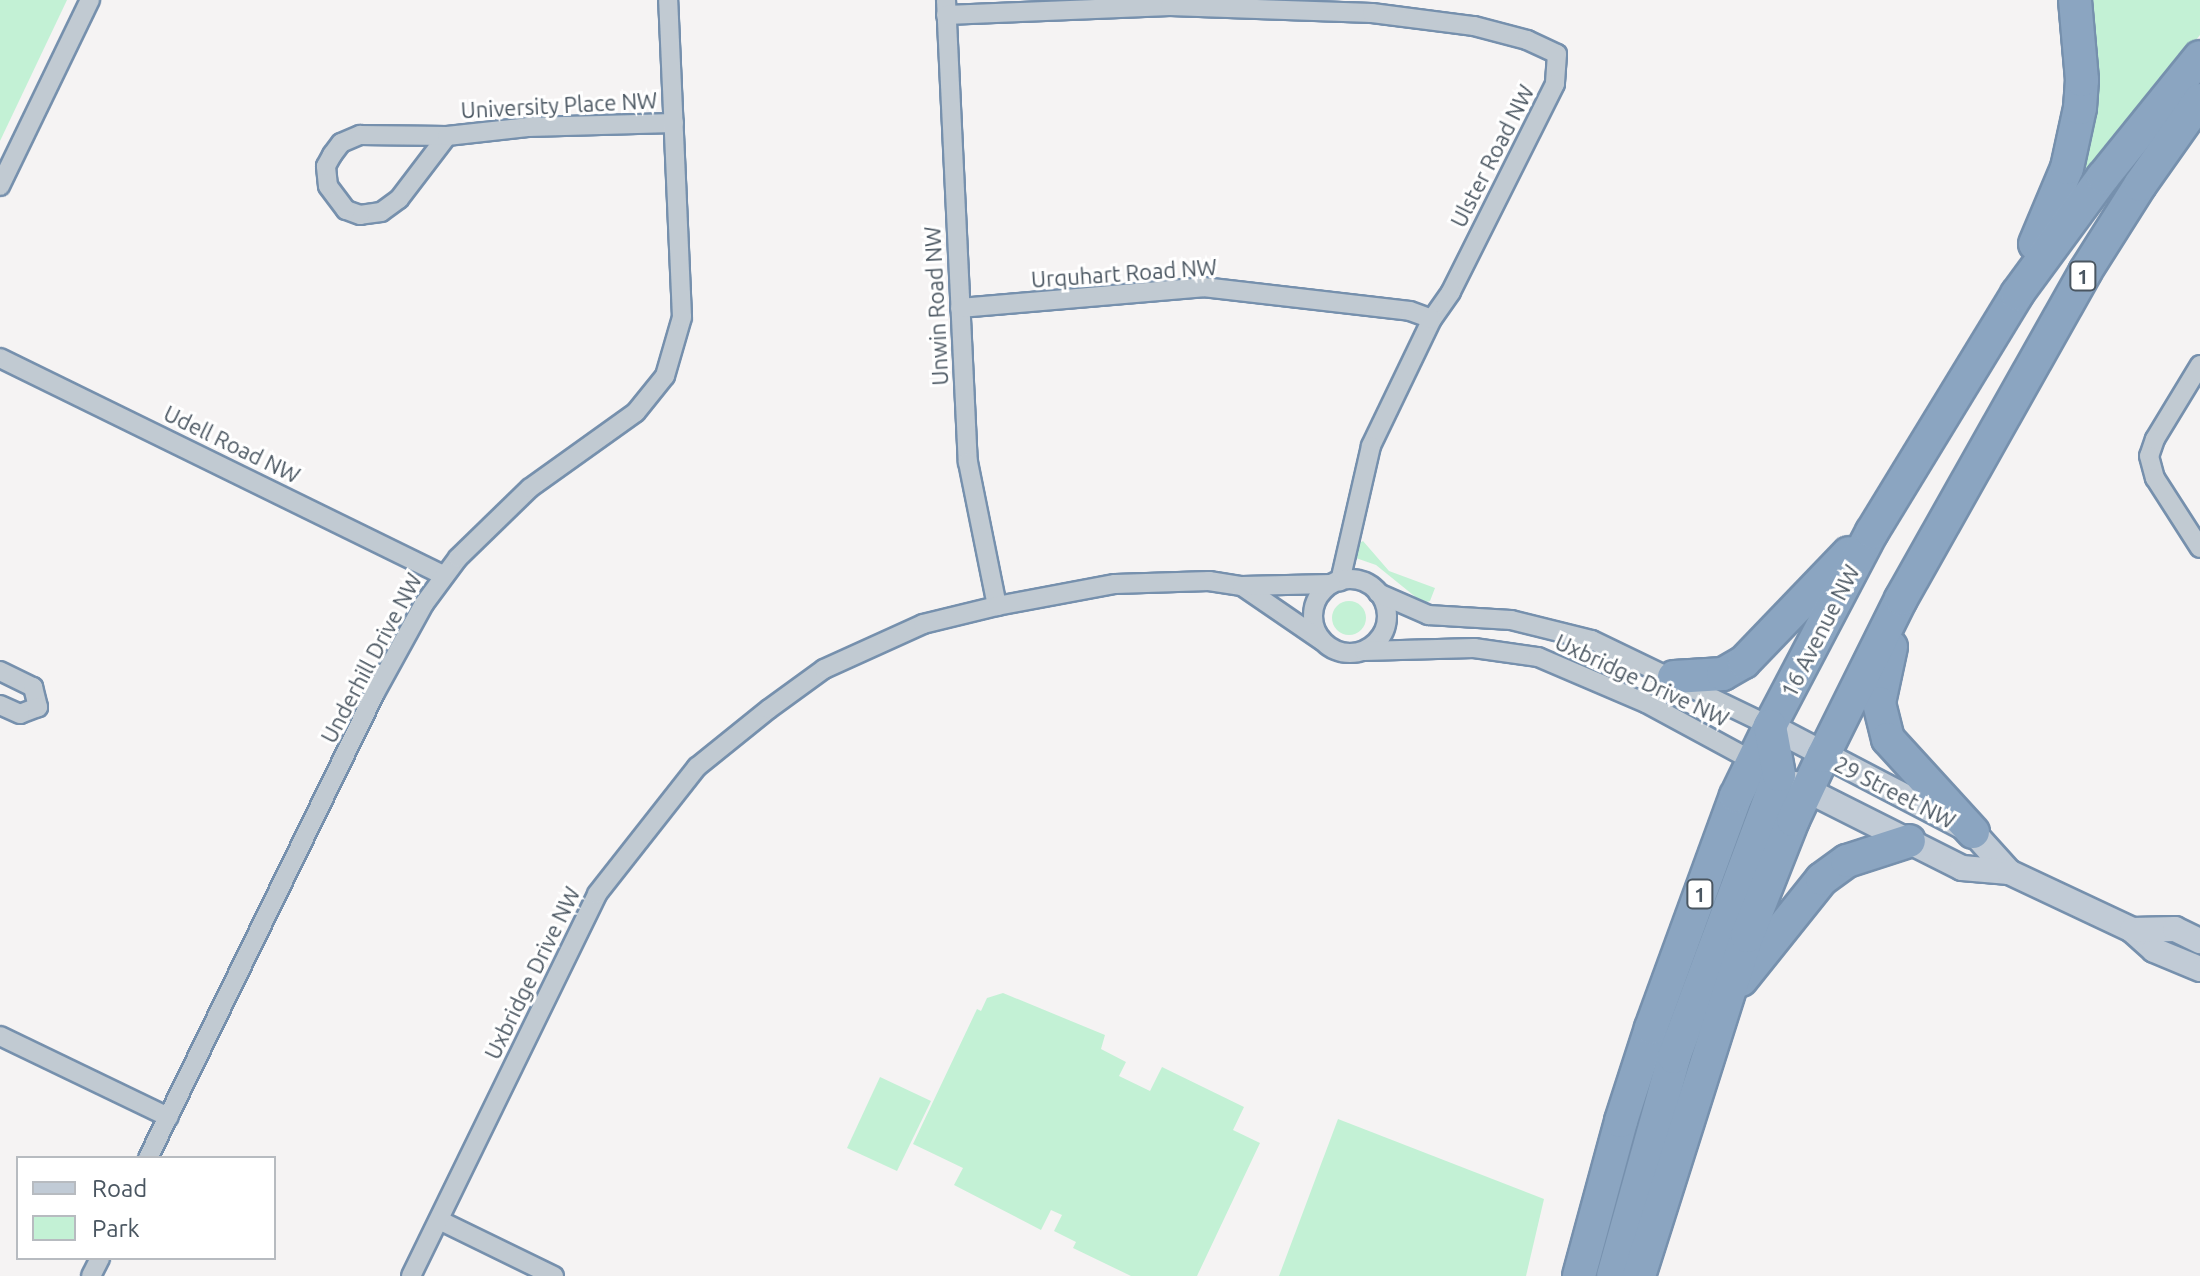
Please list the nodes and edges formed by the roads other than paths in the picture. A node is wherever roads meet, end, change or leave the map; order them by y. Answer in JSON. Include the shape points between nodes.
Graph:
{"nodes":[{"id":1,"x":90,"y":0,"type":"edge"},
{"id":2,"x":668,"y":0,"type":"edge"},
{"id":3,"x":2075,"y":0,"type":"edge"},
{"id":4,"x":946,"y":7,"type":"edge"},
{"id":5,"x":2200,"y":57,"type":"edge"},
{"id":6,"x":2200,"y":100,"type":"edge"},
{"id":7,"x":674,"y":123,"type":"junction"},
{"id":8,"x":447,"y":136,"type":"junction"},
{"id":9,"x":0,"y":186,"type":"edge"},
{"id":10,"x":2017,"y":294,"type":"junction"},
{"id":11,"x":960,"y":308,"type":"junction"},
{"id":12,"x":1432,"y":319,"type":"junction"},
{"id":13,"x":0,"y":358,"type":"edge"},
{"id":14,"x":2200,"y":365,"type":"edge"},
{"id":15,"x":1872,"y":532,"type":"junction"},
{"id":16,"x":2200,"y":548,"type":"edge"},
{"id":17,"x":443,"y":575,"type":"junction"},
{"id":18,"x":1336,"y":583,"type":"junction"},
{"id":19,"x":1242,"y":586,"type":"junction"},
{"id":20,"x":1378,"y":593,"type":"junction"},
{"id":21,"x":1901,"y":599,"type":"junction"},
{"id":22,"x":997,"y":606,"type":"junction"},
{"id":23,"x":1323,"y":642,"type":"junction"},
{"id":24,"x":1364,"y":651,"type":"junction"},
{"id":25,"x":0,"y":671,"type":"edge"},
{"id":26,"x":1674,"y":677,"type":"junction"},
{"id":27,"x":0,"y":705,"type":"edge"},
{"id":28,"x":1770,"y":726,"type":"junction"},
{"id":29,"x":1823,"y":756,"type":"junction"},
{"id":30,"x":1780,"y":776,"type":"junction"},
{"id":31,"x":1973,"y":832,"type":"junction"},
{"id":32,"x":1909,"y":841,"type":"junction"},
{"id":33,"x":2009,"y":872,"type":"junction"},
{"id":34,"x":2132,"y":930,"type":"junction"},
{"id":35,"x":2200,"y":941,"type":"edge"},
{"id":36,"x":2200,"y":969,"type":"edge"},
{"id":37,"x":0,"y":1036,"type":"edge"},
{"id":38,"x":1712,"y":1041,"type":"junction"},
{"id":39,"x":168,"y":1117,"type":"junction"},
{"id":40,"x":149,"y":1156,"type":"edge"},
{"id":41,"x":439,"y":1220,"type":"junction"},
{"id":42,"x":411,"y":1276,"type":"edge"},
{"id":43,"x":554,"y":1276,"type":"edge"},
{"id":44,"x":1579,"y":1276,"type":"edge"},
{"id":45,"x":1613,"y":1276,"type":"edge"},
{"id":46,"x":1639,"y":1276,"type":"edge"}],
"edges":[{"from":1,"to":9,"type":"street"},
{"from":2,"to":7,"type":"street","name":"Underhill Drive NW"},
{"from":3,"to":10,"type":"highway","via":[[2082,80],[2074,142]]},
{"from":4,"to":11,"type":"street","name":"Unwin Road NW"},
{"from":4,"to":12,"type":"street","name":"Ulster Road NW","via":[[1170,6],[1372,13],[1474,26],[1557,54],[1555,84],[1451,292]]},
{"from":5,"to":10,"type":"highway","name":"16 Avenue NW","number":"1"},
{"from":6,"to":21,"type":"highway","name":"16 Avenue NW","number":"1","via":[[2085,272]]},
{"from":7,"to":8,"type":"street","name":"University Place NW","via":[[528,127]]},
{"from":7,"to":17,"type":"street","name":"Underhill Drive NW","via":[[682,317],[665,376],[636,412],[530,488]]},
{"from":8,"to":8,"type":"street","name":"University Place NW","via":[[360,135],[341,143],[326,166],[328,186],[346,210],[360,215],[381,212],[399,199]]},
{"from":10,"to":15,"type":"highway","name":"16 Avenue NW","number":"1"},
{"from":11,"to":12,"type":"street","name":"Urquhart Road NW","via":[[1203,287],[1410,311]]},
{"from":11,"to":22,"type":"street","name":"Unwin Road NW","via":[[968,462]]},
{"from":12,"to":18,"type":"street","name":"Ulster Road NW","via":[[1371,446]]},
{"from":13,"to":17,"type":"street","name":"Udell Road NW"},
{"from":14,"to":16,"type":"street","via":[[2149,456],[2155,478]]},
{"from":15,"to":26,"type":"highway","via":[[1744,662],[1723,674]]},
{"from":15,"to":28,"type":"highway","name":"16 Avenue NW","number":"1"},
{"from":17,"to":39,"type":"street","name":"Underhill Drive NW","via":[[375,693]]},
{"from":18,"to":19,"type":"street","name":"Uxbridge Drive NW"},
{"from":18,"to":20,"type":"street","via":[[1361,581]]},
{"from":18,"to":23,"type":"street","via":[[1313,611]]},
{"from":19,"to":22,"type":"street","name":"Uxbridge Drive NW","via":[[1209,581],[1115,584]]},
{"from":19,"to":23,"type":"street","name":"Uxbridge Drive NW"},
{"from":20,"to":24,"type":"street","via":[[1385,625]]},
{"from":20,"to":26,"type":"street","name":"Uxbridge Drive NW","via":[[1428,615],[1541,625],[1592,640]]},
{"from":21,"to":29,"type":"highway","name":"16 Avenue NW","number":"1"},
{"from":21,"to":31,"type":"highway","via":[[1879,703],[1882,724],[1904,759]]},
{"from":22,"to":41,"type":"street","name":"Uxbridge Drive NW","via":[[923,624],[824,669],[697,767],[597,894]]},
{"from":23,"to":24,"type":"street","via":[[1342,653]]},
{"from":24,"to":30,"type":"street","name":"Uxbridge Drive NW","via":[[1474,648],[1538,657],[1646,703]]},
{"from":25,"to":27,"type":"street","via":[[33,687],[38,707],[20,714]]},
{"from":26,"to":28,"type":"street","name":"Uxbridge Drive NW"},
{"from":28,"to":29,"type":"street","name":"29 Street NW"},
{"from":28,"to":30,"type":"highway","name":"16 Avenue NW","number":"1"},
{"from":29,"to":30,"type":"highway","name":"16 Avenue NW","number":"1"},
{"from":29,"to":31,"type":"street","name":"29 Street NW"},
{"from":30,"to":32,"type":"street","name":"29 Street NW"},
{"from":30,"to":38,"type":"highway","name":"16 Avenue NW","number":"1","via":[[1747,936]]},
{"from":30,"to":44,"type":"highway","name":"16 Avenue NW","number":"1","via":[[1736,796],[1651,1028]]},
{"from":30,"to":45,"type":"highway","via":[[1674,1057]]},
{"from":31,"to":33,"type":"street","name":"29 Street NW"},
{"from":32,"to":33,"type":"street","name":"29 Street NW","via":[[1962,868]]},
{"from":32,"to":38,"type":"highway","via":[[1847,861],[1822,879],[1743,977]]},
{"from":33,"to":34,"type":"street","name":"29 Street NW"},
{"from":34,"to":35,"type":"street","name":"29 Street NW","via":[[2175,929]]},
{"from":34,"to":36,"type":"street","name":"29 Street NW","via":[[2154,950]]},
{"from":37,"to":39,"type":"street"},
{"from":38,"to":46,"type":"highway","name":"16 Avenue NW","number":"1"},
{"from":39,"to":40,"type":"street","name":"Underhill Drive NW"},
{"from":41,"to":42,"type":"street","name":"Uxbridge Drive NW"},
{"from":41,"to":43,"type":"street"}]}
